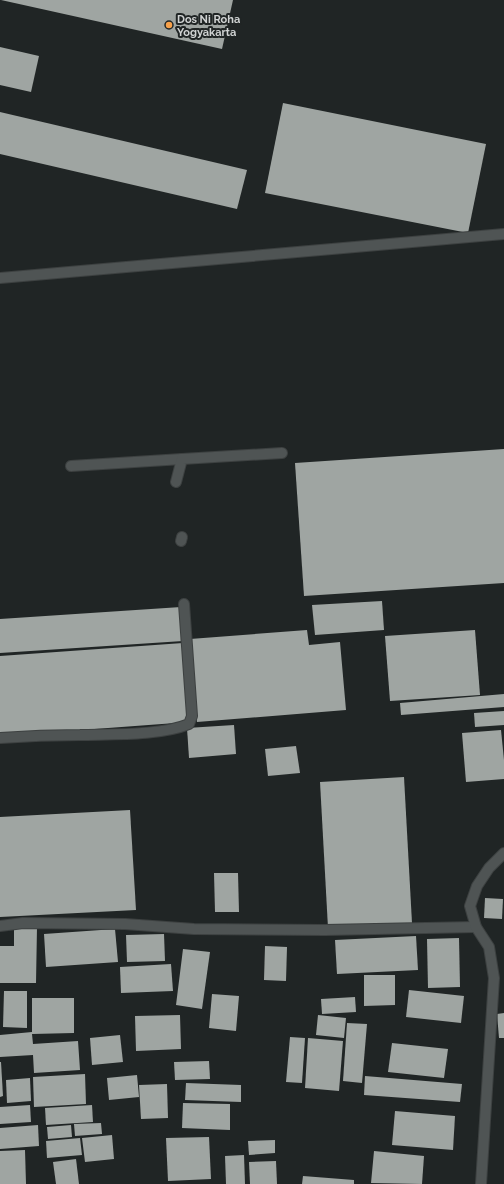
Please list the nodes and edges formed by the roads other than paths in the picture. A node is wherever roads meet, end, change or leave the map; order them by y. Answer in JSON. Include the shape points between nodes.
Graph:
{"nodes":[{"id":1,"x":504,"y":234,"type":"edge"},
{"id":2,"x":0,"y":278,"type":"edge"},
{"id":3,"x":282,"y":453,"type":"dead end"},
{"id":4,"x":182,"y":459,"type":"junction"},
{"id":5,"x":70,"y":466,"type":"dead end"},
{"id":6,"x":176,"y":482,"type":"dead end"},
{"id":7,"x":184,"y":604,"type":"dead end"},
{"id":8,"x":0,"y":738,"type":"edge"},
{"id":9,"x":504,"y":853,"type":"edge"},
{"id":10,"x":0,"y":926,"type":"edge"},
{"id":11,"x":476,"y":927,"type":"junction"},
{"id":12,"x":481,"y":1184,"type":"edge"}],
"edges":[{"from":1,"to":2,"type":"street"},
{"from":3,"to":4,"type":"street"},
{"from":4,"to":5,"type":"street"},
{"from":4,"to":6,"type":"street"},
{"from":7,"to":8,"type":"street","via":[[192,716],[189,724],[171,730],[144,732]]},
{"from":9,"to":11,"type":"street","via":[[488,868],[470,906]]},
{"from":10,"to":11,"type":"street","via":[[23,923],[125,924],[194,930]]},
{"from":11,"to":12,"type":"street","via":[[489,947],[494,978]]}]}
